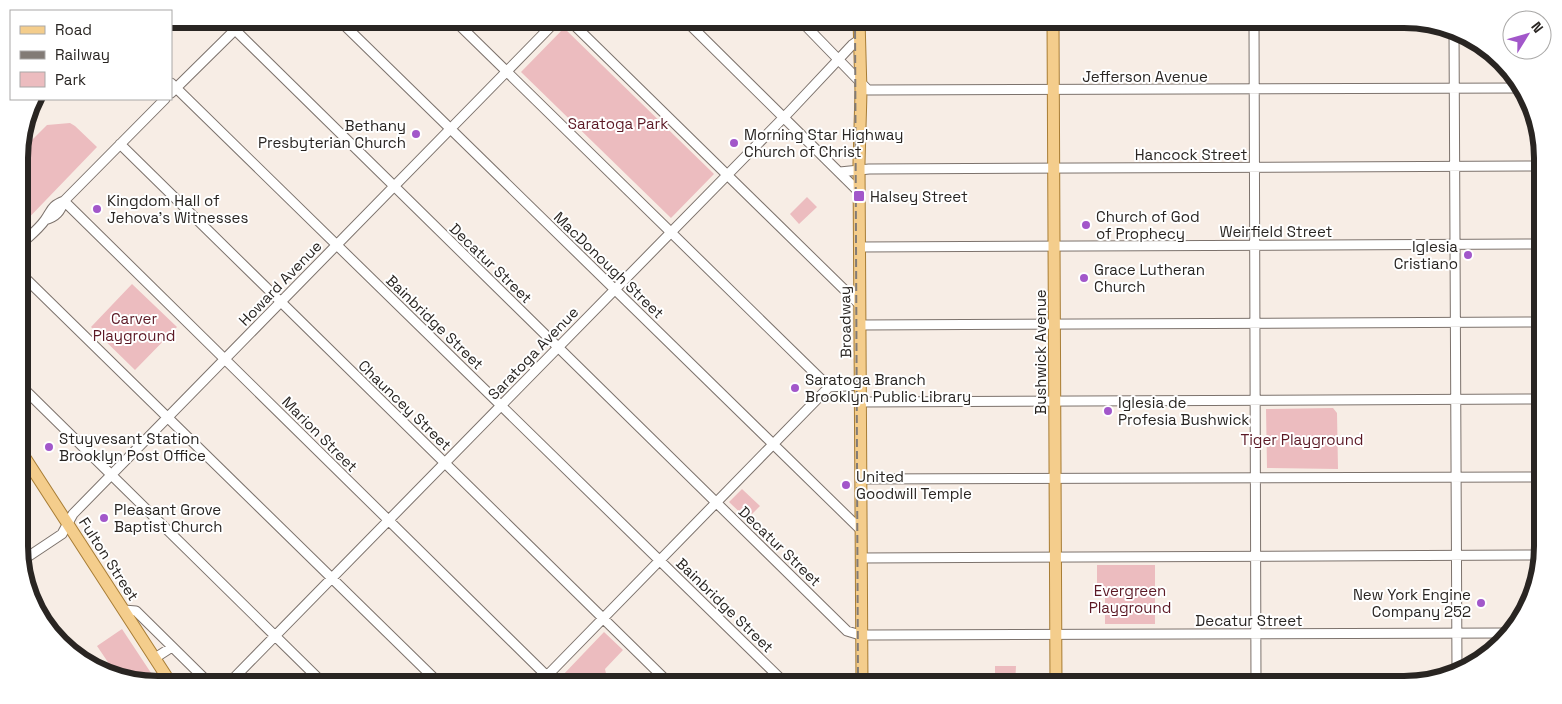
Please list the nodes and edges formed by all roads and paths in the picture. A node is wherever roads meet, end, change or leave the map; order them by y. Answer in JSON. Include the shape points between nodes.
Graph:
{"nodes":[{"id":1,"x":347,"y":28,"type":"edge"},
{"id":2,"x":462,"y":28,"type":"edge"},
{"id":3,"x":549,"y":28,"type":"edge"},
{"id":4,"x":577,"y":28,"type":"edge"},
{"id":5,"x":693,"y":28,"type":"edge"},
{"id":6,"x":807,"y":28,"type":"edge"},
{"id":7,"x":859,"y":28,"type":"edge"},
{"id":8,"x":1053,"y":28,"type":"edge"},
{"id":9,"x":1254,"y":28,"type":"edge"},
{"id":10,"x":235,"y":30,"type":"joint"},
{"id":11,"x":1454,"y":37,"type":"edge"},
{"id":12,"x":859,"y":40,"type":"junction"},
{"id":13,"x":839,"y":59,"type":"junction"},
{"id":14,"x":507,"y":71,"type":"junction"},
{"id":15,"x":860,"y":83,"type":"junction"},
{"id":16,"x":173,"y":88,"type":"edge"},
{"id":17,"x":1514,"y":88,"type":"edge"},
{"id":18,"x":1454,"y":89,"type":"junction"},
{"id":19,"x":1054,"y":90,"type":"junction"},
{"id":20,"x":1254,"y":90,"type":"junction"},
{"id":21,"x":164,"y":100,"type":"edge"},
{"id":22,"x":784,"y":117,"type":"junction"},
{"id":23,"x":450,"y":129,"type":"junction"},
{"id":24,"x":120,"y":144,"type":"junction"},
{"id":25,"x":1455,"y":166,"type":"junction"},
{"id":26,"x":1534,"y":166,"type":"edge"},
{"id":27,"x":1254,"y":167,"type":"junction"},
{"id":28,"x":1054,"y":168,"type":"junction"},
{"id":29,"x":859,"y":170,"type":"junction"},
{"id":30,"x":840,"y":172,"type":"junction"},
{"id":31,"x":727,"y":174,"type":"junction"},
{"id":32,"x":394,"y":187,"type":"junction"},
{"id":33,"x":859,"y":192,"type":"junction"},
{"id":34,"x":64,"y":201,"type":"junction"},
{"id":35,"x":671,"y":232,"type":"junction"},
{"id":36,"x":28,"y":237,"type":"edge"},
{"id":37,"x":337,"y":244,"type":"junction"},
{"id":38,"x":1455,"y":244,"type":"junction"},
{"id":39,"x":1534,"y":244,"type":"edge"},
{"id":40,"x":1255,"y":245,"type":"junction"},
{"id":41,"x":1054,"y":246,"type":"junction"},
{"id":42,"x":860,"y":247,"type":"junction"},
{"id":43,"x":28,"y":281,"type":"edge"},
{"id":44,"x":615,"y":290,"type":"junction"},
{"id":45,"x":280,"y":302,"type":"junction"},
{"id":46,"x":860,"y":305,"type":"junction"},
{"id":47,"x":1455,"y":322,"type":"junction"},
{"id":48,"x":1534,"y":322,"type":"edge"},
{"id":49,"x":1255,"y":323,"type":"junction"},
{"id":50,"x":1054,"y":324,"type":"junction"},
{"id":51,"x":860,"y":325,"type":"junction"},
{"id":52,"x":558,"y":348,"type":"junction"},
{"id":53,"x":225,"y":359,"type":"junction"},
{"id":54,"x":861,"y":386,"type":"junction"},
{"id":55,"x":829,"y":387,"type":"junction"},
{"id":56,"x":28,"y":393,"type":"edge"},
{"id":57,"x":1534,"y":399,"type":"edge"},
{"id":58,"x":1456,"y":400,"type":"junction"},
{"id":59,"x":1055,"y":401,"type":"junction"},
{"id":60,"x":1255,"y":401,"type":"junction"},
{"id":61,"x":861,"y":402,"type":"junction"},
{"id":62,"x":501,"y":405,"type":"junction"},
{"id":63,"x":168,"y":417,"type":"junction"},
{"id":64,"x":774,"y":445,"type":"junction"},
{"id":65,"x":28,"y":462,"type":"edge"},
{"id":66,"x":445,"y":463,"type":"junction"},
{"id":67,"x":111,"y":475,"type":"junction"},
{"id":68,"x":1534,"y":477,"type":"edge"},
{"id":69,"x":1256,"y":478,"type":"junction"},
{"id":70,"x":1456,"y":478,"type":"junction"},
{"id":71,"x":861,"y":479,"type":"junction"},
{"id":72,"x":1055,"y":479,"type":"junction"},
{"id":73,"x":717,"y":504,"type":"junction"},
{"id":74,"x":388,"y":521,"type":"junction"},
{"id":75,"x":68,"y":524,"type":"junction"},
{"id":76,"x":861,"y":530,"type":"junction"},
{"id":77,"x":1456,"y":555,"type":"junction"},
{"id":78,"x":1534,"y":555,"type":"edge"},
{"id":79,"x":29,"y":556,"type":"edge"},
{"id":80,"x":1256,"y":556,"type":"junction"},
{"id":81,"x":1056,"y":557,"type":"junction"},
{"id":82,"x":861,"y":558,"type":"junction"},
{"id":83,"x":660,"y":561,"type":"junction"},
{"id":84,"x":332,"y":578,"type":"junction"},
{"id":85,"x":124,"y":610,"type":"junction"},
{"id":86,"x":604,"y":619,"type":"junction"},
{"id":87,"x":1457,"y":633,"type":"junction"},
{"id":88,"x":1501,"y":633,"type":"edge"},
{"id":89,"x":1056,"y":634,"type":"junction"},
{"id":90,"x":1256,"y":634,"type":"junction"},
{"id":91,"x":860,"y":635,"type":"junction"},
{"id":92,"x":275,"y":636,"type":"junction"},
{"id":93,"x":172,"y":647,"type":"junction"},
{"id":94,"x":155,"y":658,"type":"junction"},
{"id":95,"x":1457,"y":666,"type":"edge"},
{"id":96,"x":166,"y":676,"type":"edge"},
{"id":97,"x":202,"y":676,"type":"edge"},
{"id":98,"x":236,"y":676,"type":"edge"},
{"id":99,"x":316,"y":676,"type":"edge"},
{"id":100,"x":432,"y":676,"type":"edge"},
{"id":101,"x":547,"y":676,"type":"joint"},
{"id":102,"x":662,"y":676,"type":"edge"},
{"id":103,"x":778,"y":676,"type":"edge"},
{"id":104,"x":862,"y":676,"type":"edge"},
{"id":105,"x":1056,"y":676,"type":"edge"},
{"id":106,"x":1256,"y":676,"type":"edge"}],
"edges":[{"from":1,"to":23,"type":"street","name":"MacDonough Street"},
{"from":2,"to":14,"type":"street"},
{"from":3,"to":14,"type":"street","name":"Howard Avenue"},
{"from":4,"to":31,"type":"street"},
{"from":5,"to":22,"type":"street"},
{"from":6,"to":13,"type":"street"},
{"from":7,"to":12,"type":"main road","name":"Broadway"},
{"from":8,"to":19,"type":"main road","name":"Bushwick Avenue"},
{"from":9,"to":20,"type":"street"},
{"from":10,"to":16,"type":"street"},
{"from":10,"to":32,"type":"street","name":"Decatur Street"},
{"from":11,"to":18,"type":"street"},
{"from":12,"to":13,"type":"street","name":"Saratoga Avenue"},
{"from":12,"to":15,"type":"main road","name":"Broadway"},
{"from":13,"to":15,"type":"street"},
{"from":13,"to":22,"type":"street","name":"Saratoga Avenue"},
{"from":14,"to":23,"type":"street","name":"Howard Avenue"},
{"from":14,"to":35,"type":"street"},
{"from":15,"to":19,"type":"street","name":"Jefferson Avenue","via":[[868,90]]},
{"from":15,"to":29,"type":"main road","name":"Broadway"},
{"from":16,"to":37,"type":"street","name":"Bainbridge Street"},
{"from":17,"to":18,"type":"street","name":"Jefferson Avenue"},
{"from":18,"to":20,"type":"street","name":"Jefferson Avenue"},
{"from":18,"to":25,"type":"street"},
{"from":19,"to":20,"type":"street","name":"Jefferson Avenue"},
{"from":19,"to":28,"type":"main road","name":"Bushwick Avenue"},
{"from":20,"to":27,"type":"street"},
{"from":21,"to":24,"type":"street"},
{"from":22,"to":30,"type":"street"},
{"from":22,"to":31,"type":"street","name":"Saratoga Avenue"},
{"from":23,"to":32,"type":"street","name":"Howard Avenue"},
{"from":23,"to":44,"type":"street","name":"MacDonough Street"},
{"from":24,"to":34,"type":"street"},
{"from":24,"to":45,"type":"street","name":"Chauncey Street"},
{"from":25,"to":26,"type":"street","name":"Hancock Street"},
{"from":25,"to":27,"type":"street","name":"Hancock Street"},
{"from":25,"to":38,"type":"street"},
{"from":27,"to":28,"type":"street","name":"Hancock Street"},
{"from":27,"to":40,"type":"street"},
{"from":28,"to":29,"type":"street","name":"Hancock Street"},
{"from":28,"to":41,"type":"main road","name":"Bushwick Avenue"},
{"from":29,"to":30,"type":"street","name":"Hancock Street"},
{"from":29,"to":33,"type":"main road","name":"Broadway"},
{"from":30,"to":33,"type":"street"},
{"from":31,"to":35,"type":"street","name":"Saratoga Avenue"},
{"from":31,"to":46,"type":"street"},
{"from":32,"to":37,"type":"street","name":"Howard Avenue"},
{"from":32,"to":52,"type":"street","name":"Decatur Street"},
{"from":33,"to":42,"type":"main road","name":"Broadway"},
{"from":34,"to":36,"type":"street","via":[[55,205]]},
{"from":34,"to":53,"type":"street","name":"Marion Street"},
{"from":35,"to":44,"type":"street","name":"Saratoga Avenue"},
{"from":35,"to":55,"type":"street"},
{"from":37,"to":45,"type":"street","name":"Howard Avenue"},
{"from":37,"to":62,"type":"street","name":"Bainbridge Street"},
{"from":38,"to":39,"type":"street","name":"Weirfield Street"},
{"from":38,"to":40,"type":"street","name":"Weirfield Street"},
{"from":38,"to":47,"type":"street"},
{"from":40,"to":41,"type":"street","name":"Weirfield Street"},
{"from":40,"to":49,"type":"street"},
{"from":41,"to":42,"type":"street","name":"Weirfield Street"},
{"from":41,"to":50,"type":"main road","name":"Bushwick Avenue"},
{"from":42,"to":46,"type":"main road","name":"Broadway"},
{"from":43,"to":63,"type":"street"},
{"from":44,"to":52,"type":"street","name":"Saratoga Avenue"},
{"from":44,"to":64,"type":"street","name":"MacDonough Street"},
{"from":45,"to":53,"type":"street","name":"Howard Avenue"},
{"from":45,"to":66,"type":"street","name":"Chauncey Street"},
{"from":46,"to":51,"type":"main road","name":"Broadway"},
{"from":47,"to":48,"type":"street"},
{"from":47,"to":49,"type":"street"},
{"from":47,"to":58,"type":"street"},
{"from":49,"to":50,"type":"street"},
{"from":49,"to":60,"type":"street"},
{"from":50,"to":51,"type":"street"},
{"from":50,"to":59,"type":"main road","name":"Bushwick Avenue"},
{"from":51,"to":54,"type":"main road","name":"Broadway"},
{"from":52,"to":62,"type":"street","name":"Saratoga Avenue"},
{"from":52,"to":73,"type":"street","name":"Decatur Street"},
{"from":53,"to":63,"type":"street","name":"Howard Avenue"},
{"from":53,"to":74,"type":"street","name":"Marion Street"},
{"from":54,"to":55,"type":"street"},
{"from":54,"to":61,"type":"main road","name":"Broadway"},
{"from":55,"to":64,"type":"street"},
{"from":56,"to":67,"type":"street"},
{"from":57,"to":58,"type":"street"},
{"from":58,"to":60,"type":"street"},
{"from":58,"to":70,"type":"street"},
{"from":59,"to":60,"type":"street"},
{"from":59,"to":61,"type":"street"},
{"from":59,"to":72,"type":"main road","name":"Bushwick Avenue"},
{"from":60,"to":69,"type":"street"},
{"from":61,"to":71,"type":"main road","name":"Broadway"},
{"from":62,"to":66,"type":"street","name":"Saratoga Avenue"},
{"from":62,"to":83,"type":"street","name":"Bainbridge Street"},
{"from":63,"to":67,"type":"street","name":"Howard Avenue"},
{"from":63,"to":84,"type":"street"},
{"from":64,"to":73,"type":"street"},
{"from":64,"to":76,"type":"street","name":"MacDonough Street"},
{"from":65,"to":75,"type":"main road","name":"Fulton Street"},
{"from":66,"to":74,"type":"street","name":"Saratoga Avenue"},
{"from":66,"to":86,"type":"street","name":"Chauncey Street"},
{"from":67,"to":75,"type":"street","name":"Howard Avenue","via":[[73,514]]},
{"from":67,"to":92,"type":"street"},
{"from":68,"to":70,"type":"street"},
{"from":69,"to":70,"type":"street"},
{"from":69,"to":72,"type":"street"},
{"from":69,"to":80,"type":"street"},
{"from":70,"to":77,"type":"street"},
{"from":71,"to":72,"type":"street"},
{"from":71,"to":76,"type":"main road","name":"Broadway"},
{"from":72,"to":81,"type":"main road","name":"Bushwick Avenue"},
{"from":73,"to":83,"type":"street"},
{"from":73,"to":91,"type":"street","name":"Decatur Street","via":[[847,631]]},
{"from":74,"to":84,"type":"street","name":"Saratoga Avenue"},
{"from":74,"to":101,"type":"street","name":"Marion Street"},
{"from":75,"to":79,"type":"street","name":"Howard Avenue","via":[[62,534]]},
{"from":75,"to":85,"type":"main road","name":"Fulton Street"},
{"from":76,"to":82,"type":"main road","name":"Broadway"},
{"from":77,"to":78,"type":"street"},
{"from":77,"to":80,"type":"street"},
{"from":77,"to":87,"type":"street"},
{"from":80,"to":81,"type":"street"},
{"from":80,"to":90,"type":"street"},
{"from":81,"to":82,"type":"street"},
{"from":81,"to":89,"type":"main road","name":"Bushwick Avenue"},
{"from":82,"to":91,"type":"main road","name":"Broadway"},
{"from":83,"to":86,"type":"street"},
{"from":83,"to":103,"type":"street","name":"Bainbridge Street"},
{"from":84,"to":92,"type":"street","name":"Saratoga Avenue"},
{"from":84,"to":100,"type":"street"},
{"from":85,"to":93,"type":"street","via":[[136,611]]},
{"from":85,"to":94,"type":"main road","name":"Fulton Street"},
{"from":86,"to":101,"type":"street"},
{"from":86,"to":102,"type":"street","name":"Chauncey Street"},
{"from":87,"to":88,"type":"street","name":"Decatur Street"},
{"from":87,"to":90,"type":"street","name":"Decatur Street"},
{"from":87,"to":95,"type":"street"},
{"from":89,"to":90,"type":"street","name":"Decatur Street"},
{"from":89,"to":91,"type":"street","name":"Decatur Street"},
{"from":89,"to":105,"type":"main road","name":"Bushwick Avenue"},
{"from":90,"to":106,"type":"street"},
{"from":91,"to":104,"type":"main road","name":"Broadway"},
{"from":92,"to":98,"type":"street","name":"Saratoga Avenue"},
{"from":92,"to":99,"type":"street"},
{"from":93,"to":94,"type":"street"},
{"from":93,"to":97,"type":"street"},
{"from":94,"to":96,"type":"main road","name":"Fulton Street"}]}
